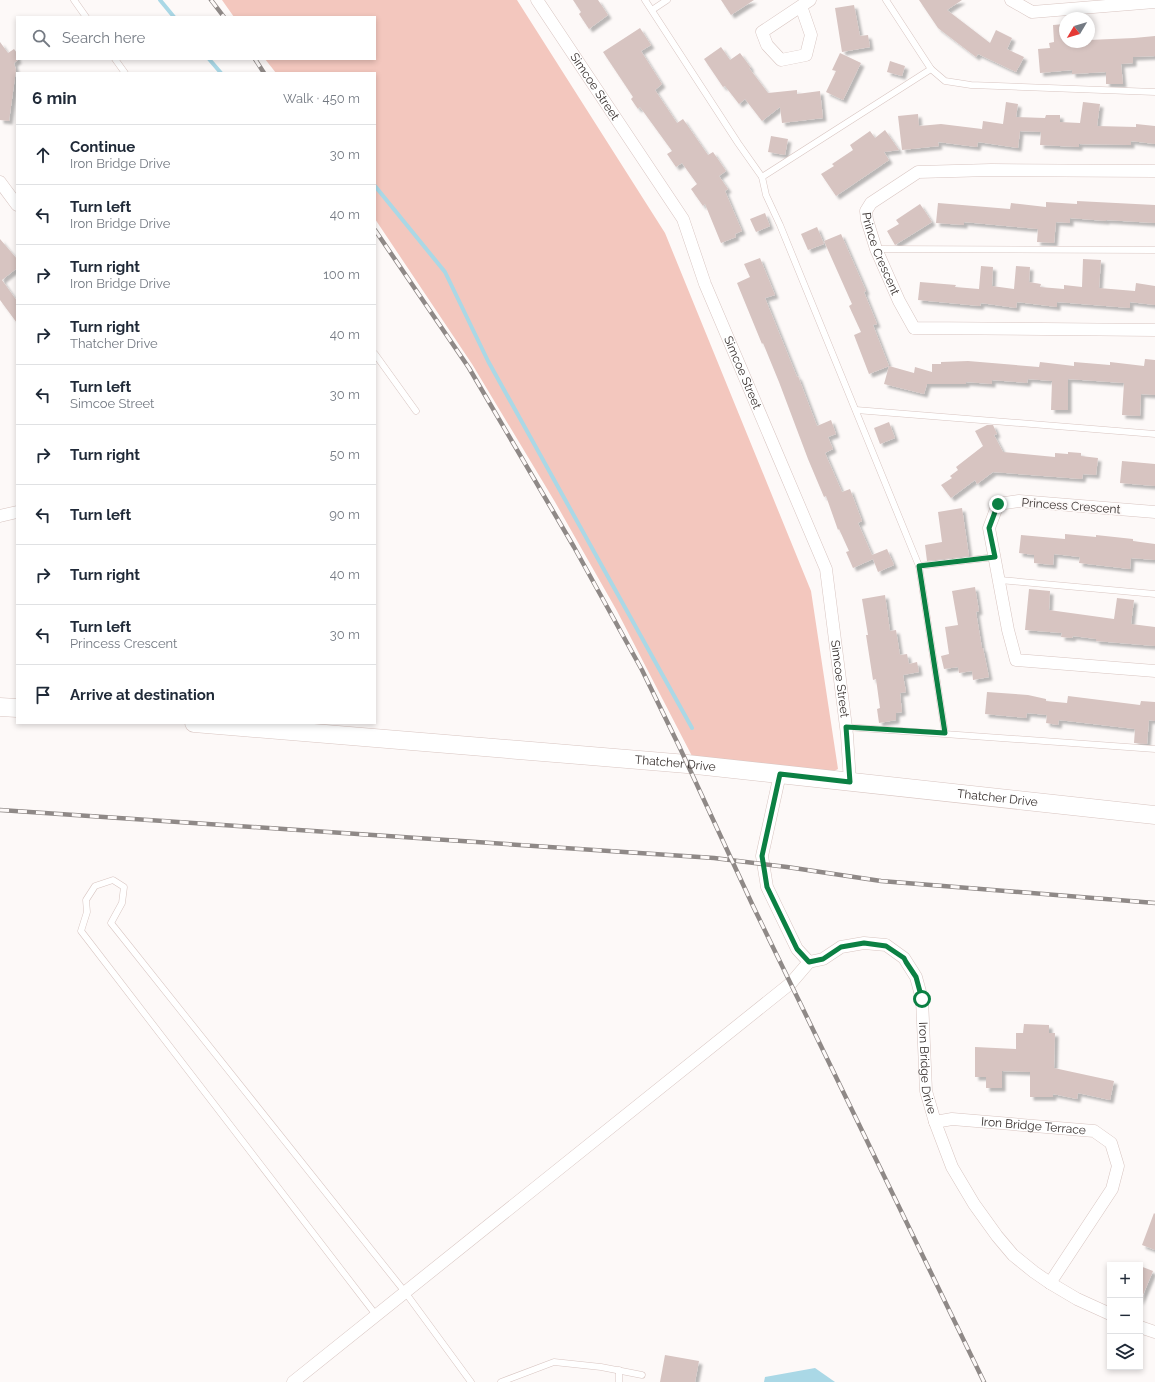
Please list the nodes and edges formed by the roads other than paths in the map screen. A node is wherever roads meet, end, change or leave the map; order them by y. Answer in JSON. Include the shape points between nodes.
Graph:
{"nodes":[{"id":1,"x":74,"y":0,"type":"edge"},
{"id":2,"x":537,"y":0,"type":"edge"},
{"id":3,"x":645,"y":0,"type":"edge"},
{"id":4,"x":667,"y":0,"type":"edge"},
{"id":5,"x":886,"y":0,"type":"edge"},
{"id":6,"x":1011,"y":0,"type":"edge"},
{"id":7,"x":1155,"y":2,"type":"edge"},
{"id":8,"x":806,"y":3,"type":"edge"},
{"id":9,"x":652,"y":10,"type":"junction"},
{"id":10,"x":85,"y":16,"type":"edge"},
{"id":11,"x":116,"y":60,"type":"edge"},
{"id":12,"x":931,"y":69,"type":"junction"},
{"id":13,"x":124,"y":72,"type":"edge"},
{"id":14,"x":1155,"y":92,"type":"edge"},
{"id":15,"x":1155,"y":171,"type":"edge"},
{"id":16,"x":762,"y":177,"type":"junction"},
{"id":17,"x":0,"y":182,"type":"edge"},
{"id":18,"x":16,"y":204,"type":"edge"},
{"id":19,"x":876,"y":249,"type":"junction"},
{"id":20,"x":1155,"y":250,"type":"edge"},
{"id":21,"x":1155,"y":330,"type":"edge"},
{"id":22,"x":376,"y":355,"type":"edge"},
{"id":23,"x":856,"y":410,"type":"junction"},
{"id":24,"x":416,"y":411,"type":"dead end"},
{"id":25,"x":1155,"y":434,"type":"edge"},
{"id":26,"x":16,"y":512,"type":"edge"},
{"id":27,"x":1155,"y":512,"type":"edge"},
{"id":28,"x":0,"y":516,"type":"edge"},
{"id":29,"x":995,"y":557,"type":"junction"},
{"id":30,"x":919,"y":566,"type":"junction"},
{"id":31,"x":1000,"y":580,"type":"junction"},
{"id":32,"x":1155,"y":594,"type":"edge"},
{"id":33,"x":1155,"y":671,"type":"edge"},
{"id":34,"x":0,"y":707,"type":"edge"},
{"id":35,"x":16,"y":708,"type":"edge"},
{"id":36,"x":206,"y":724,"type":"edge"},
{"id":37,"x":846,"y":727,"type":"junction"},
{"id":38,"x":945,"y":733,"type":"junction"},
{"id":39,"x":1155,"y":749,"type":"edge"},
{"id":40,"x":780,"y":774,"type":"junction"},
{"id":41,"x":850,"y":782,"type":"junction"},
{"id":42,"x":1155,"y":815,"type":"edge"},
{"id":43,"x":809,"y":962,"type":"junction"},
{"id":44,"x":935,"y":1122,"type":"junction"},
{"id":45,"x":1050,"y":1283,"type":"junction"},
{"id":46,"x":405,"y":1292,"type":"junction"},
{"id":47,"x":1107,"y":1313,"type":"edge"},
{"id":48,"x":376,"y":1315,"type":"junction"},
{"id":49,"x":1143,"y":1328,"type":"edge"},
{"id":50,"x":1155,"y":1332,"type":"edge"},
{"id":51,"x":619,"y":1370,"type":"junction"},
{"id":52,"x":642,"y":1375,"type":"dead end"},
{"id":53,"x":292,"y":1382,"type":"edge"},
{"id":54,"x":471,"y":1382,"type":"edge"},
{"id":55,"x":501,"y":1382,"type":"edge"},
{"id":56,"x":619,"y":1382,"type":"edge"}],
"edges":[{"from":1,"to":10,"type":"lane"},
{"from":2,"to":37,"type":"street","name":"Simcoe Street","via":[[683,219],[705,284],[826,569]]},
{"from":3,"to":9,"type":"lane"},
{"from":4,"to":9,"type":"lane"},
{"from":5,"to":12,"type":"lane"},
{"from":6,"to":7,"type":"street","via":[[1032,12]]},
{"from":8,"to":8,"type":"street","via":[[811,35],[806,55],[781,60],[768,45],[762,32]]},
{"from":9,"to":16,"type":"lane"},
{"from":11,"to":13,"type":"lane"},
{"from":12,"to":14,"type":"lane","via":[[945,81],[971,85]]},
{"from":12,"to":16,"type":"lane"},
{"from":15,"to":19,"type":"street","name":"Prince Crescent","via":[[918,172],[871,203],[866,211]]},
{"from":16,"to":23,"type":"lane","via":[[766,195]]},
{"from":17,"to":18,"type":"street"},
{"from":19,"to":20,"type":"lane"},
{"from":19,"to":21,"type":"street","name":"Prince Crescent","via":[[914,328]]},
{"from":22,"to":24,"type":"lane"},
{"from":23,"to":25,"type":"lane"},
{"from":23,"to":30,"type":"lane"},
{"from":26,"to":28,"type":"street"},
{"from":27,"to":29,"type":"street","name":"Princess Crescent","via":[[1019,501],[998,504],[989,528]]},
{"from":29,"to":30,"type":"lane"},
{"from":29,"to":31,"type":"street","name":"Princess Crescent"},
{"from":30,"to":38,"type":"lane"},
{"from":31,"to":32,"type":"lane"},
{"from":31,"to":33,"type":"street","name":"Princess Crescent","via":[[1016,660]]},
{"from":34,"to":35,"type":"main road"},
{"from":36,"to":40,"type":"main road","name":"Thatcher Drive"},
{"from":37,"to":38,"type":"lane"},
{"from":37,"to":41,"type":"street","name":"Simcoe Street"},
{"from":38,"to":39,"type":"lane"},
{"from":40,"to":41,"type":"main road","name":"Thatcher Drive"},
{"from":40,"to":43,"type":"street","via":[[762,856],[767,887],[797,949]]},
{"from":41,"to":42,"type":"main road","name":"Thatcher Drive"},
{"from":43,"to":44,"type":"street","name":"Iron Bridge Drive","via":[[823,959],[841,947],[864,943],[886,946],[904,958],[916,977],[922,999],[926,1091]]},
{"from":43,"to":46,"type":"street","via":[[791,983]]},
{"from":44,"to":45,"type":"street","name":"Iron Bridge Drive","via":[[952,1167],[974,1204],[1013,1255]]},
{"from":44,"to":45,"type":"street","name":"Iron Bridge Terrace","via":[[952,1119],[1094,1131],[1111,1143],[1118,1166],[1112,1189]]},
{"from":45,"to":47,"type":"street","name":"Iron Bridge Drive"},
{"from":46,"to":48,"type":"street"},
{"from":46,"to":48,"type":"lane","via":[[111,923],[122,903],[124,887],[113,880],[95,886],[86,900],[87,912],[81,932]]},
{"from":46,"to":54,"type":"lane"},
{"from":48,"to":53,"type":"street"},
{"from":49,"to":50,"type":"street"},
{"from":51,"to":52,"type":"lane"},
{"from":51,"to":55,"type":"lane","via":[[554,1362]]},
{"from":51,"to":56,"type":"lane"}]}
